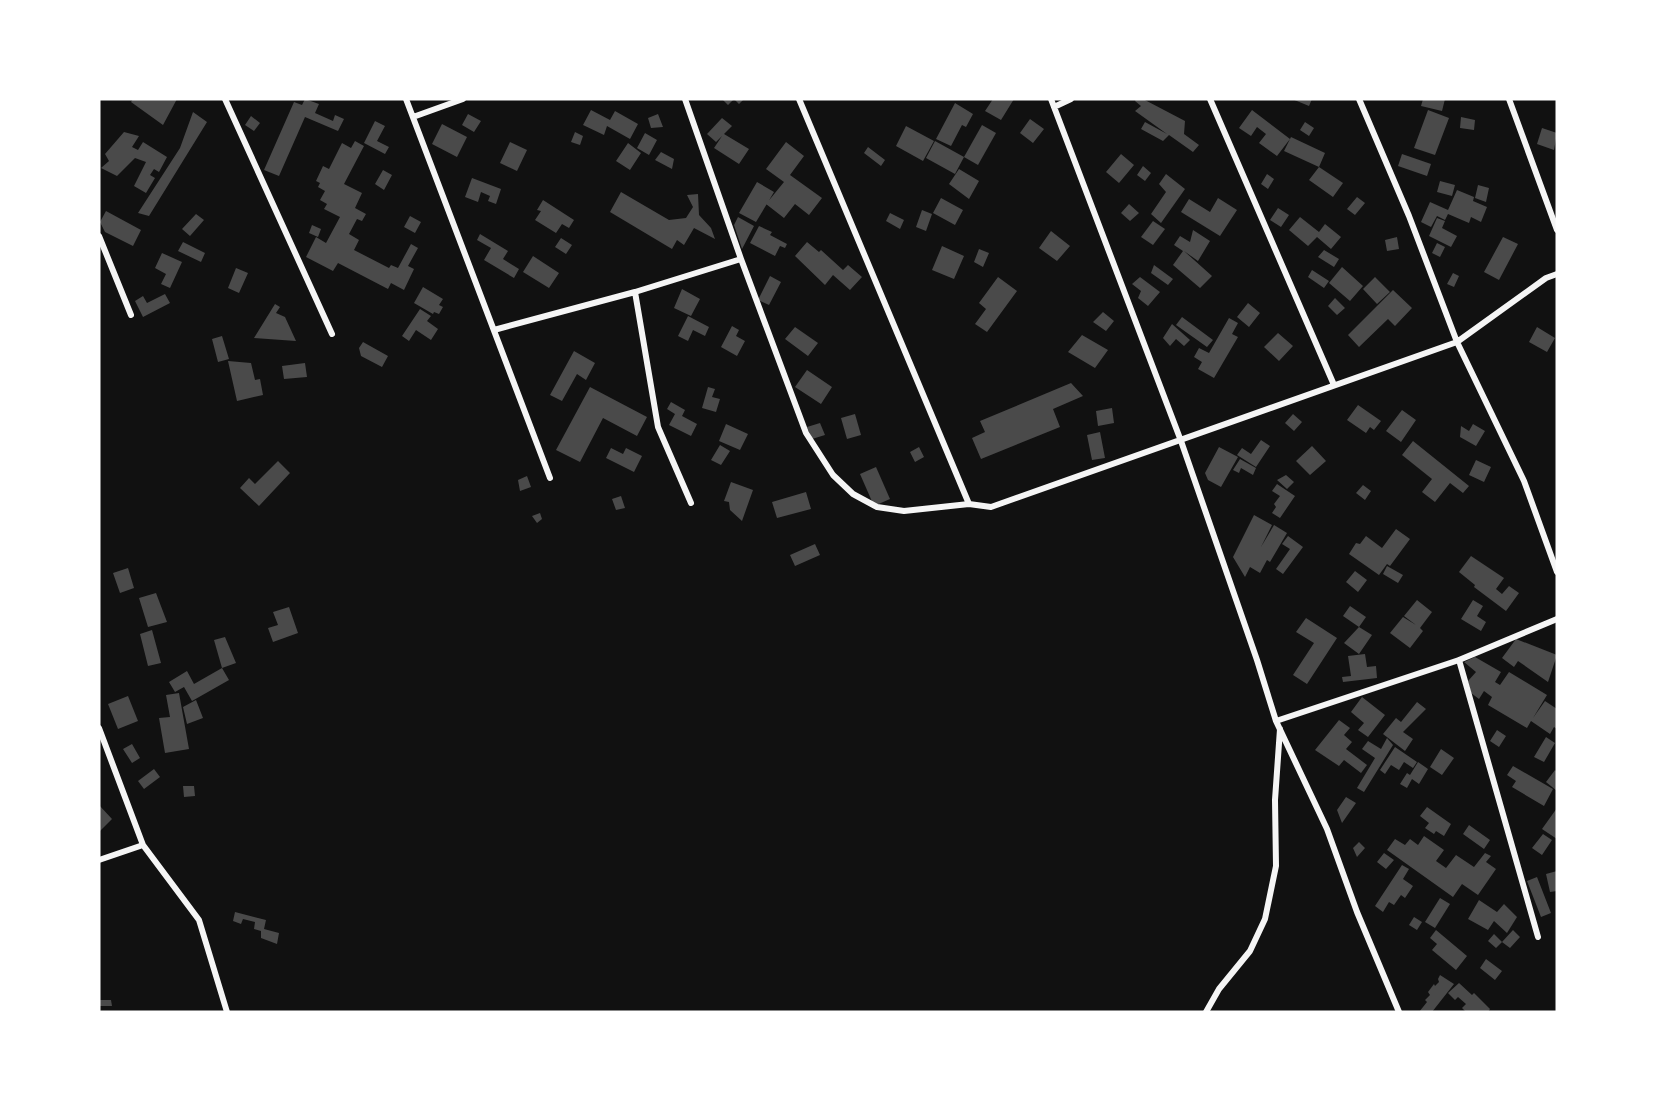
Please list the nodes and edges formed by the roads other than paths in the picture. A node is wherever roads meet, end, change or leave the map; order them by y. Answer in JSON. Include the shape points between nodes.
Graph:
{"nodes":[{"id":1,"x":225,"y":99,"type":"edge"},
{"id":2,"x":406,"y":99,"type":"edge"},
{"id":3,"x":463,"y":99,"type":"edge"},
{"id":4,"x":685,"y":99,"type":"edge"},
{"id":5,"x":800,"y":99,"type":"edge"},
{"id":6,"x":1051,"y":99,"type":"edge"},
{"id":7,"x":1071,"y":99,"type":"edge"},
{"id":8,"x":1210,"y":99,"type":"edge"},
{"id":9,"x":1359,"y":99,"type":"edge"},
{"id":10,"x":1509,"y":99,"type":"edge"},
{"id":11,"x":1054,"y":107,"type":"junction"},
{"id":12,"x":413,"y":117,"type":"junction"},
{"id":13,"x":1557,"y":230,"type":"edge"},
{"id":14,"x":99,"y":236,"type":"edge"},
{"id":15,"x":741,"y":259,"type":"junction"},
{"id":16,"x":1557,"y":274,"type":"edge"},
{"id":17,"x":635,"y":292,"type":"junction"},
{"id":18,"x":130,"y":315,"type":"dead end"},
{"id":19,"x":494,"y":330,"type":"junction"},
{"id":20,"x":332,"y":334,"type":"dead end"},
{"id":21,"x":1457,"y":342,"type":"junction"},
{"id":22,"x":1334,"y":385,"type":"junction"},
{"id":23,"x":1181,"y":441,"type":"junction"},
{"id":24,"x":550,"y":478,"type":"dead end"},
{"id":25,"x":691,"y":503,"type":"dead end"},
{"id":26,"x":969,"y":504,"type":"junction"},
{"id":27,"x":1557,"y":572,"type":"edge"},
{"id":28,"x":1557,"y":619,"type":"edge"},
{"id":29,"x":1459,"y":660,"type":"junction"},
{"id":30,"x":1276,"y":721,"type":"junction"},
{"id":31,"x":99,"y":728,"type":"edge"},
{"id":32,"x":1280,"y":729,"type":"junction"},
{"id":33,"x":143,"y":845,"type":"junction"},
{"id":34,"x":99,"y":860,"type":"edge"},
{"id":35,"x":1538,"y":937,"type":"dead end"},
{"id":36,"x":227,"y":1012,"type":"edge"},
{"id":37,"x":1206,"y":1012,"type":"edge"},
{"id":38,"x":1399,"y":1012,"type":"edge"}],
"edges":[{"from":1,"to":20,"type":"street"},
{"from":2,"to":12,"type":"street"},
{"from":3,"to":12,"type":"street"},
{"from":4,"to":15,"type":"street"},
{"from":5,"to":26,"type":"street"},
{"from":6,"to":11,"type":"street"},
{"from":7,"to":11,"type":"street"},
{"from":8,"to":22,"type":"street"},
{"from":9,"to":21,"type":"street"},
{"from":10,"to":13,"type":"street"},
{"from":11,"to":23,"type":"street"},
{"from":12,"to":19,"type":"street"},
{"from":14,"to":18,"type":"street"},
{"from":15,"to":17,"type":"street"},
{"from":15,"to":26,"type":"street","via":[[806,433],[833,475],[854,494],[877,507],[904,511]]},
{"from":16,"to":21,"type":"street"},
{"from":17,"to":19,"type":"street"},
{"from":17,"to":25,"type":"street","via":[[658,427]]},
{"from":19,"to":24,"type":"street"},
{"from":21,"to":22,"type":"street"},
{"from":21,"to":27,"type":"street","via":[[1524,481]]},
{"from":22,"to":23,"type":"street"},
{"from":23,"to":26,"type":"street","via":[[991,507]]},
{"from":23,"to":30,"type":"street"},
{"from":28,"to":29,"type":"street"},
{"from":29,"to":30,"type":"street"},
{"from":29,"to":35,"type":"street"},
{"from":30,"to":32,"type":"street"},
{"from":31,"to":33,"type":"street"},
{"from":32,"to":37,"type":"street","via":[[1276,866],[1265,919],[1250,951],[1218,989]]},
{"from":32,"to":38,"type":"street","via":[[1327,829]]},
{"from":33,"to":34,"type":"street"},
{"from":33,"to":36,"type":"street","via":[[199,920]]}]}
